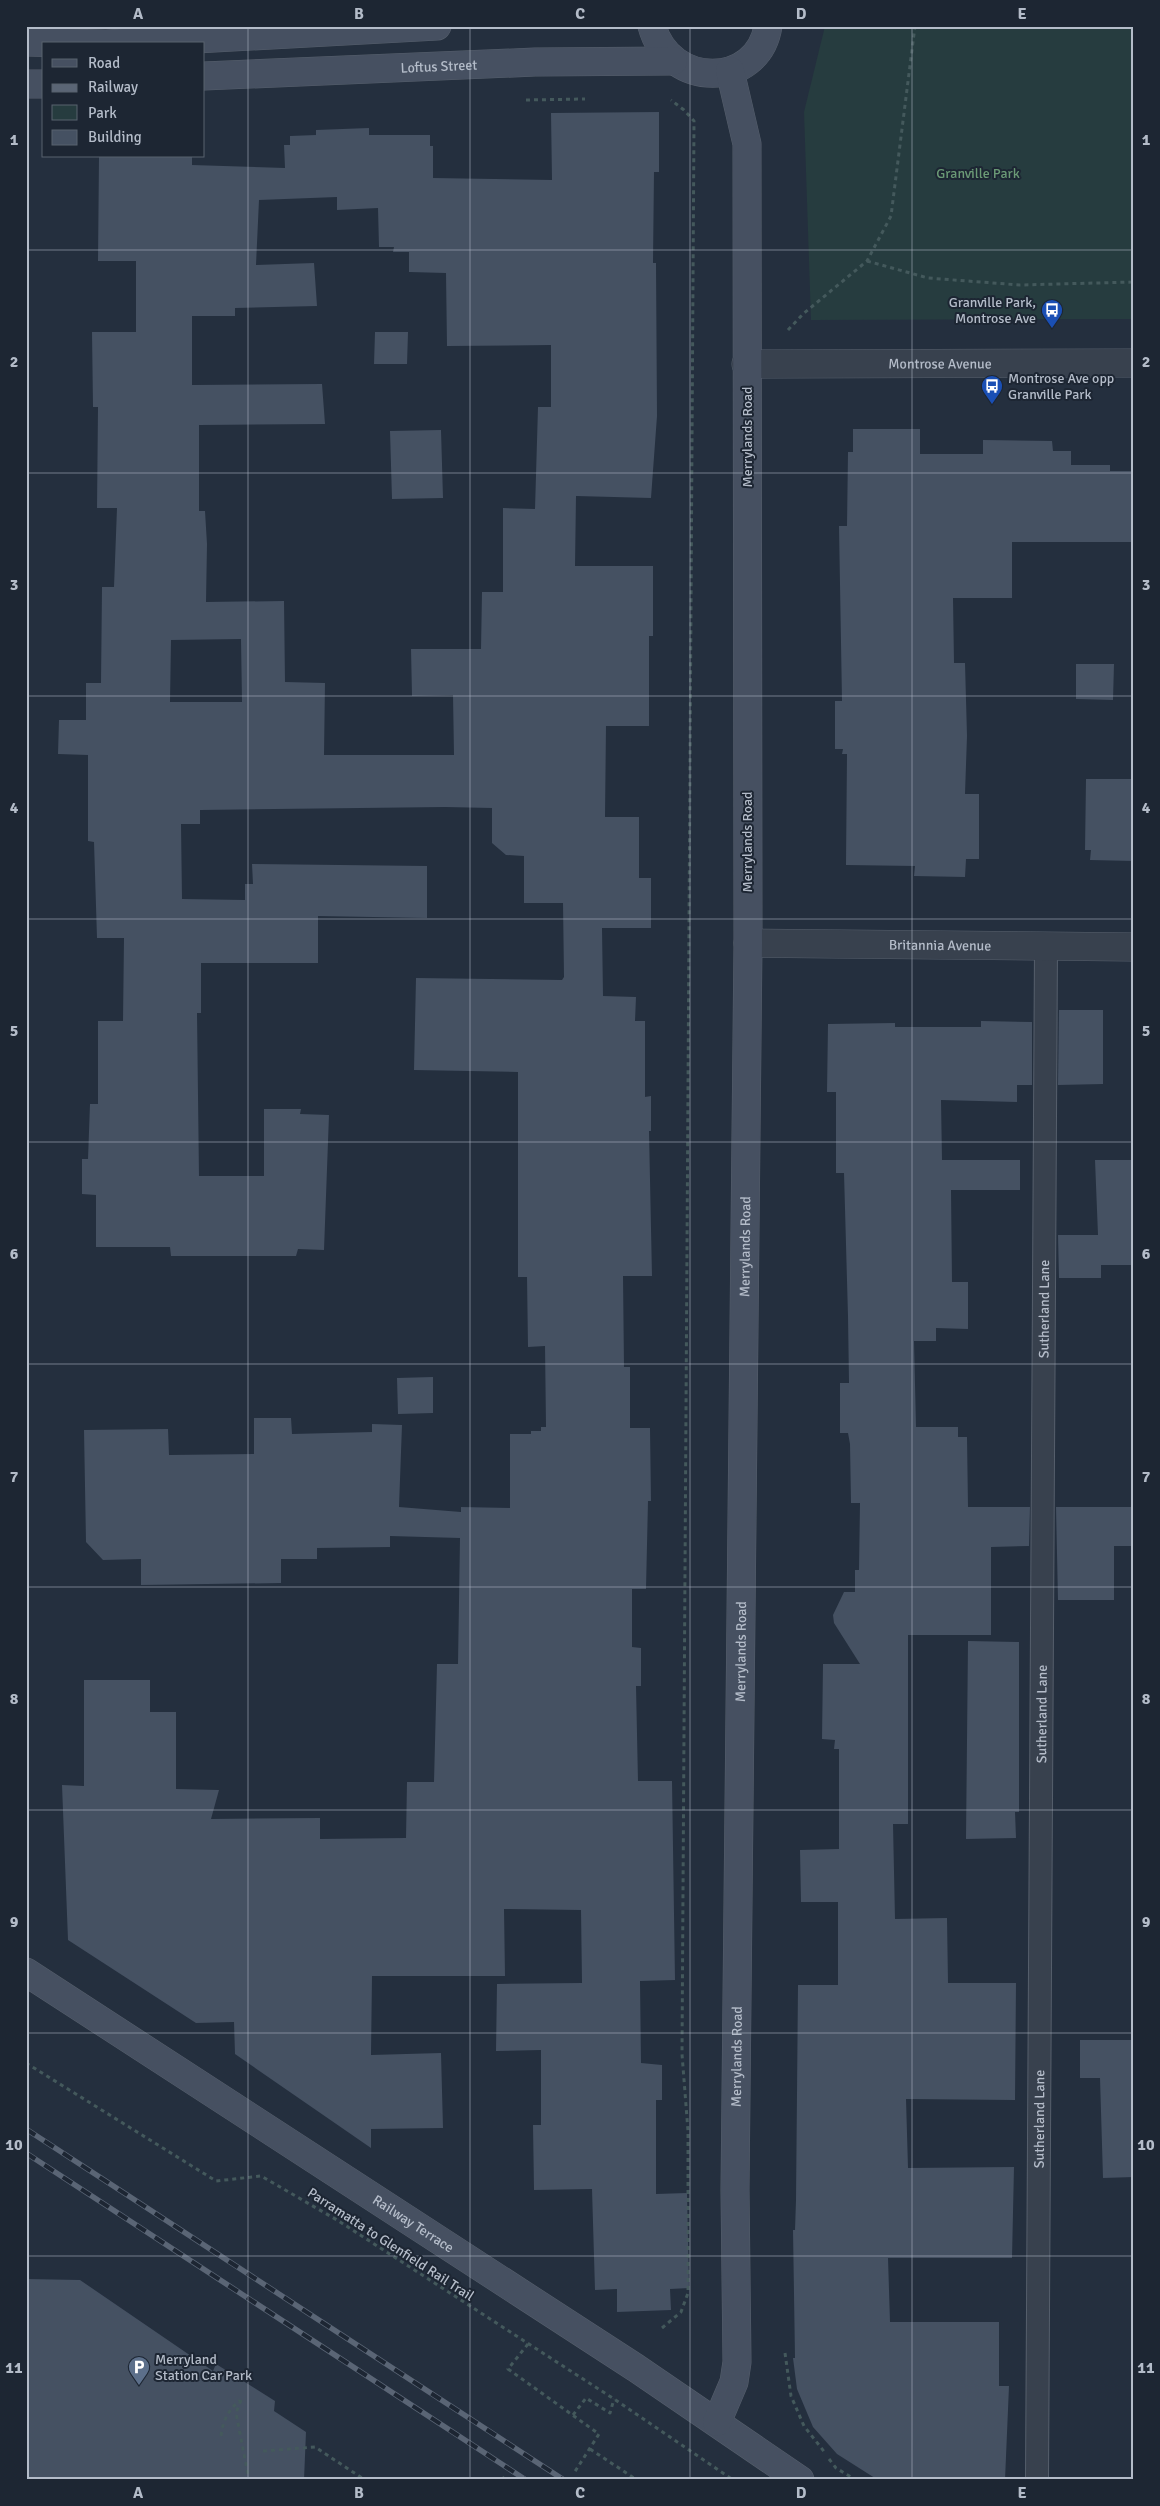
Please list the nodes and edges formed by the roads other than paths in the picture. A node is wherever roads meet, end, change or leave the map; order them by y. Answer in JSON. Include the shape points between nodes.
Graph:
{"nodes":[{"id":1,"x":437,"y":26,"type":"edge"},
{"id":2,"x":652,"y":26,"type":"edge"},
{"id":3,"x":768,"y":26,"type":"edge"},
{"id":4,"x":26,"y":42,"type":"edge"},
{"id":5,"x":42,"y":42,"type":"edge"},
{"id":6,"x":143,"y":42,"type":"edge"},
{"id":7,"x":673,"y":61,"type":"junction"},
{"id":8,"x":730,"y":71,"type":"junction"},
{"id":9,"x":205,"y":76,"type":"edge"},
{"id":10,"x":26,"y":84,"type":"edge"},
{"id":11,"x":42,"y":84,"type":"edge"},
{"id":12,"x":1134,"y":363,"type":"edge"},
{"id":13,"x":746,"y":364,"type":"junction"},
{"id":14,"x":748,"y":944,"type":"junction"},
{"id":15,"x":1046,"y":947,"type":"junction"},
{"id":16,"x":1134,"y":947,"type":"edge"},
{"id":17,"x":26,"y":1972,"type":"edge"},
{"id":18,"x":717,"y":2422,"type":"junction"},
{"id":19,"x":800,"y":2480,"type":"edge"},
{"id":20,"x":1037,"y":2480,"type":"edge"}],
"edges":[{"from":1,"to":6,"type":"main road"},
{"from":2,"to":7,"type":"main road","via":[[660,47]]},
{"from":3,"to":8,"type":"main road","via":[[759,48],[746,62]]},
{"from":4,"to":5,"type":"main road"},
{"from":7,"to":8,"type":"main road","via":[[700,73]]},
{"from":7,"to":9,"type":"main road","name":"Loftus Street","via":[[534,62]]},
{"from":8,"to":13,"type":"main road","name":"Merrylands Road","via":[[747,144]]},
{"from":10,"to":11,"type":"main road"},
{"from":12,"to":13,"type":"street","name":"Montrose Avenue"},
{"from":13,"to":14,"type":"main road","name":"Merrylands Road"},
{"from":14,"to":15,"type":"street","name":"Britannia Avenue"},
{"from":14,"to":18,"type":"main road","name":"Merrylands Road","via":[[735,2180],[737,2342],[734,2382]]},
{"from":15,"to":16,"type":"street","name":"Britannia Avenue"},
{"from":15,"to":20,"type":"lane","name":"Sutherland Lane"},
{"from":17,"to":18,"type":"main road","name":"Railway Terrace"},
{"from":18,"to":19,"type":"main road","name":"Railway Terrace"}]}
